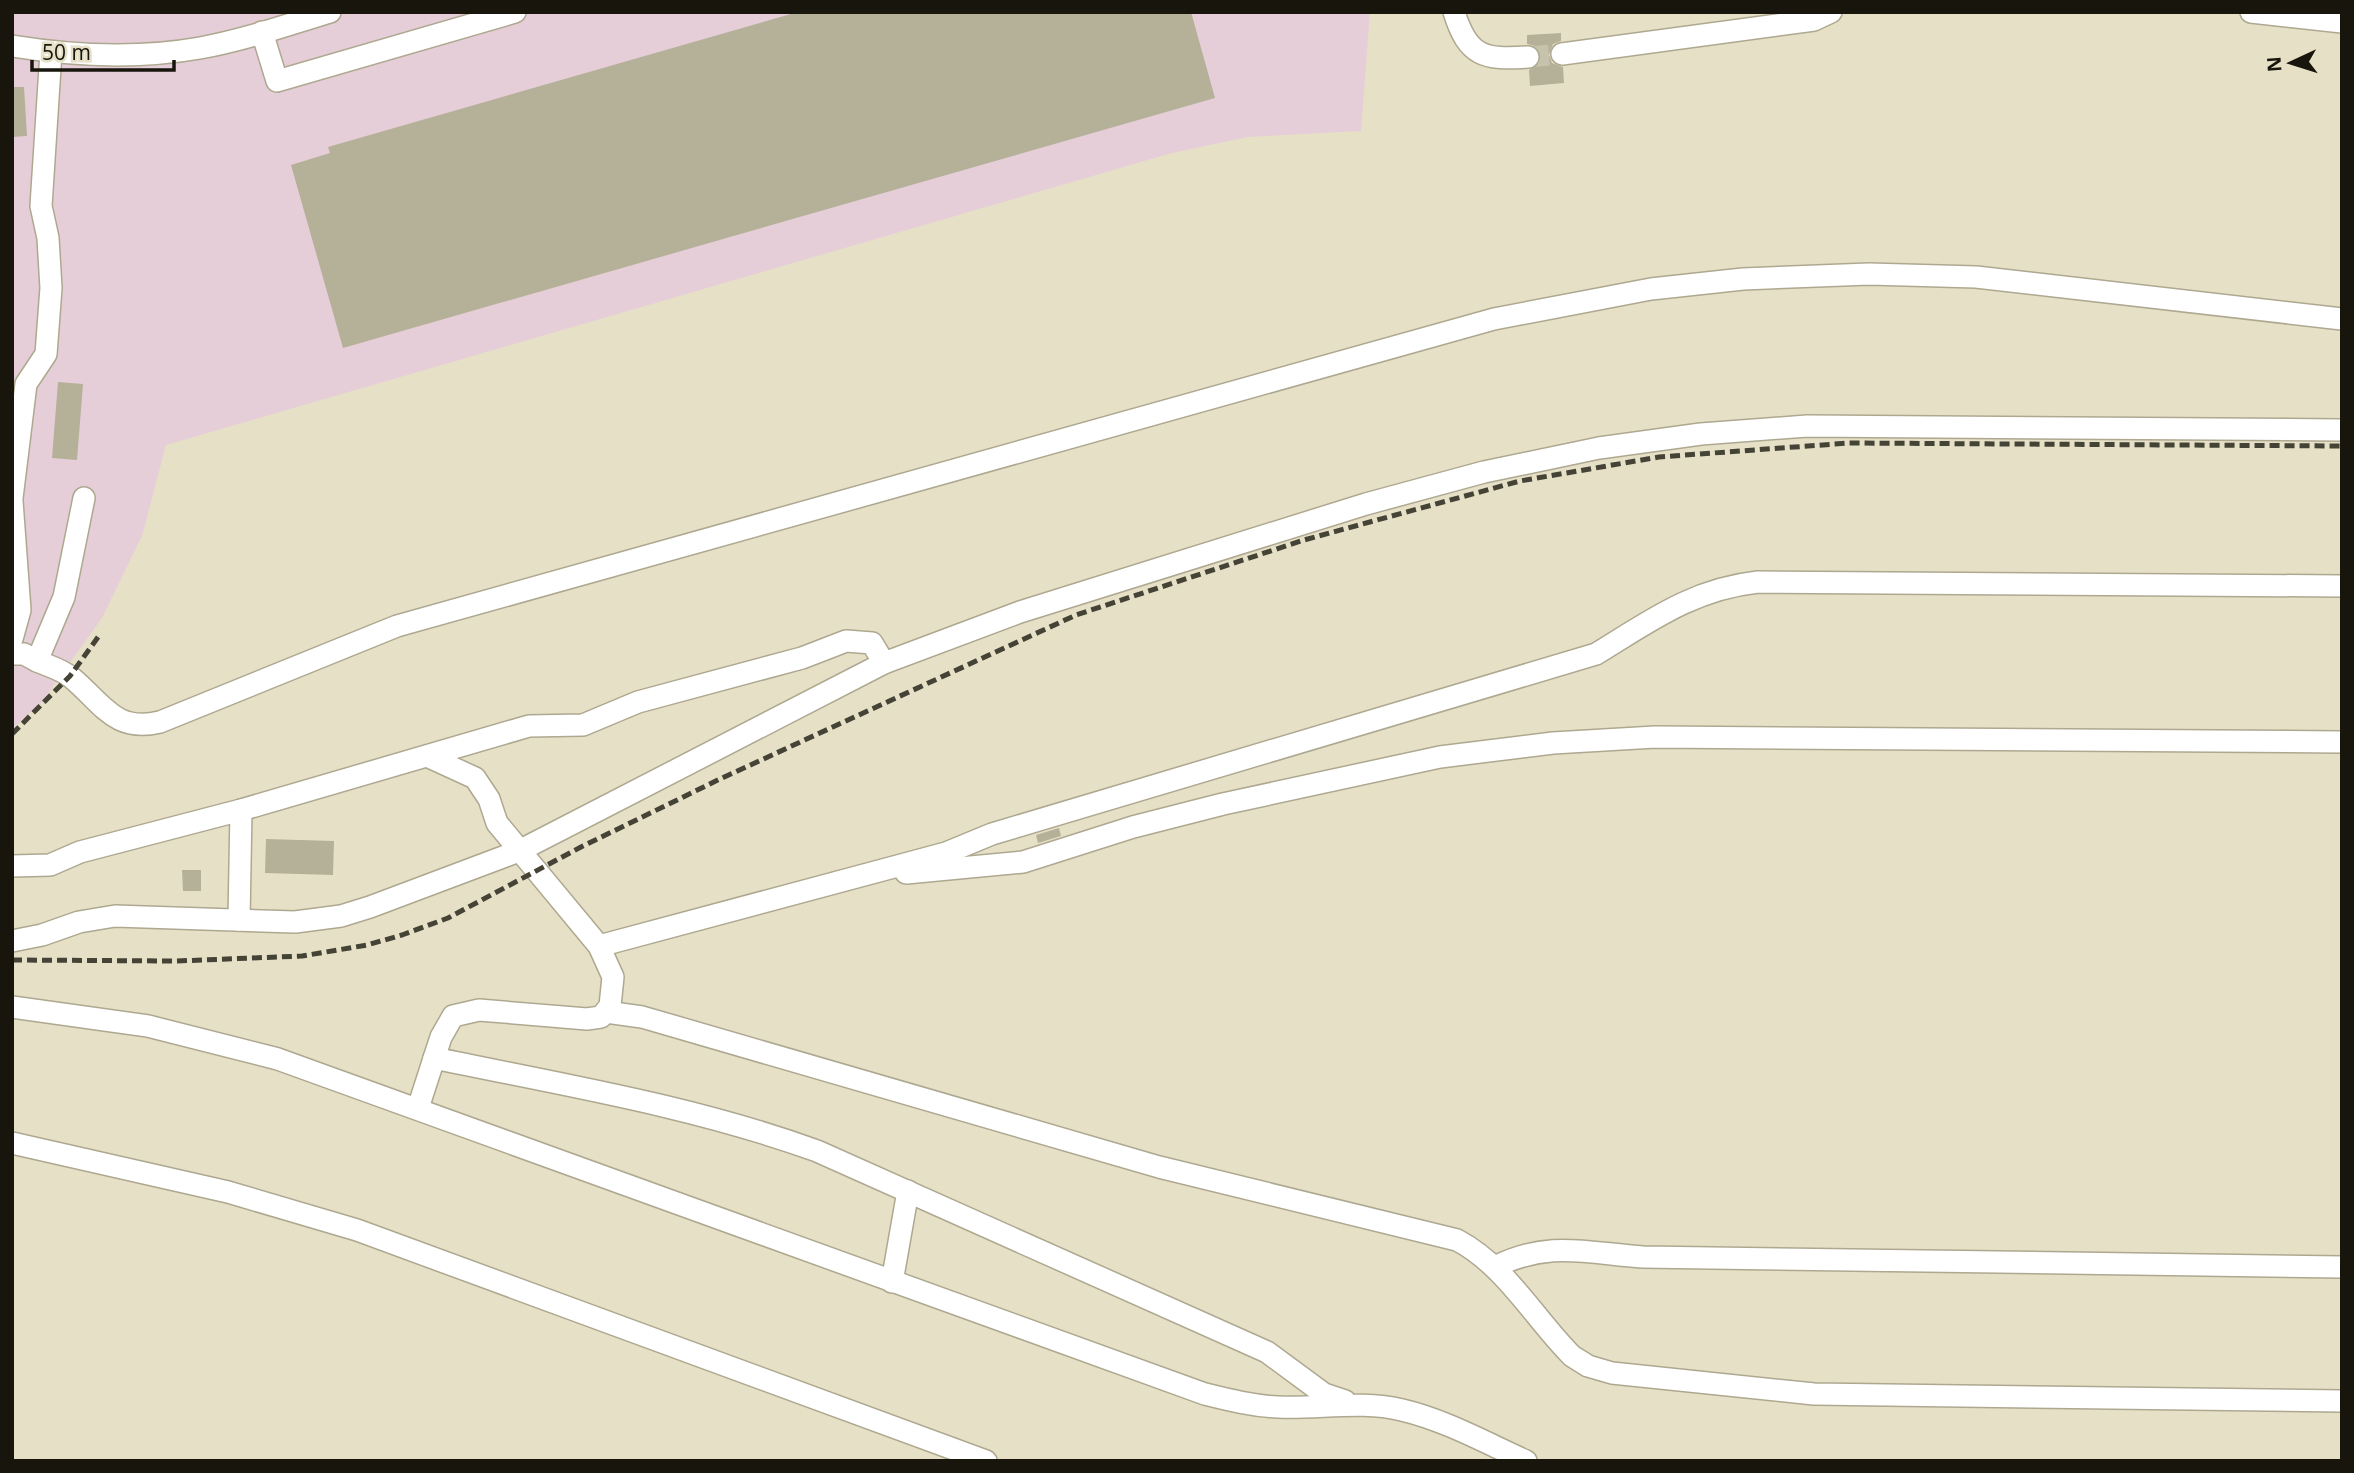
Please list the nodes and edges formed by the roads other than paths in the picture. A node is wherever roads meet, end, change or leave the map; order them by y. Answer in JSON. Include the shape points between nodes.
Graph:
{"nodes":[{"id":1,"x":330,"y":12,"type":"edge"},
{"id":2,"x":515,"y":12,"type":"edge"},
{"id":3,"x":1454,"y":12,"type":"edge"},
{"id":4,"x":1831,"y":12,"type":"edge"},
{"id":5,"x":2251,"y":12,"type":"edge"},
{"id":6,"x":471,"y":18,"type":"edge"},
{"id":7,"x":2342,"y":22,"type":"edge"},
{"id":8,"x":262,"y":32,"type":"junction"},
{"id":9,"x":12,"y":46,"type":"edge"},
{"id":10,"x":51,"y":52,"type":"junction"},
{"id":11,"x":1562,"y":54,"type":"tunnel mouth"},
{"id":12,"x":1528,"y":57,"type":"tunnel mouth"},
{"id":13,"x":2342,"y":319,"type":"edge"},
{"id":14,"x":2342,"y":430,"type":"edge"},
{"id":15,"x":84,"y":498,"type":"dead end"},
{"id":16,"x":12,"y":500,"type":"edge"},
{"id":17,"x":2342,"y":586,"type":"edge"},
{"id":18,"x":12,"y":639,"type":"edge"},
{"id":19,"x":12,"y":654,"type":"edge"},
{"id":20,"x":37,"y":661,"type":"junction"},
{"id":21,"x":884,"y":663,"type":"junction"},
{"id":22,"x":2342,"y":742,"type":"edge"},
{"id":23,"x":427,"y":756,"type":"junction"},
{"id":24,"x":241,"y":810,"type":"junction"},
{"id":25,"x":519,"y":851,"type":"junction"},
{"id":26,"x":12,"y":866,"type":"edge"},
{"id":27,"x":867,"y":874,"type":"junction"},
{"id":28,"x":239,"y":920,"type":"junction"},
{"id":29,"x":12,"y":941,"type":"edge"},
{"id":30,"x":599,"y":946,"type":"junction"},
{"id":31,"x":12,"y":1007,"type":"edge"},
{"id":32,"x":606,"y":1012,"type":"junction"},
{"id":33,"x":434,"y":1058,"type":"junction"},
{"id":34,"x":418,"y":1108,"type":"junction"},
{"id":35,"x":12,"y":1143,"type":"edge"},
{"id":36,"x":908,"y":1191,"type":"junction"},
{"id":37,"x":1495,"y":1266,"type":"junction"},
{"id":38,"x":2342,"y":1266,"type":"edge"},
{"id":39,"x":892,"y":1282,"type":"junction"},
{"id":40,"x":2342,"y":1401,"type":"edge"},
{"id":41,"x":1361,"y":1405,"type":"junction"},
{"id":42,"x":986,"y":1461,"type":"edge"},
{"id":43,"x":1526,"y":1461,"type":"edge"}],
"edges":[{"from":1,"to":8,"type":"street"},
{"from":2,"to":6,"type":"street"},
{"from":3,"to":12,"type":"street","via":[[1462,36],[1476,53],[1500,59]]},
{"from":4,"to":11,"type":"street","via":[[1814,20]]},
{"from":5,"to":7,"type":"street"},
{"from":6,"to":8,"type":"street","via":[[277,81]]},
{"from":8,"to":10,"type":"street","via":[[177,51]]},
{"from":9,"to":10,"type":"street"},
{"from":10,"to":16,"type":"street","via":[[41,206],[51,288],[46,354],[26,384]]},
{"from":13,"to":20,"type":"street","via":[[1976,277],[1869,274],[1743,279],[1651,289],[1494,319],[397,626],[143,727],[119,720],[69,676]]},
{"from":14,"to":21,"type":"street","via":[[1807,426],[1599,448],[1484,472],[1366,504],[1020,612]]},
{"from":15,"to":20,"type":"street","via":[[64,597]]},
{"from":16,"to":18,"type":"street","via":[[20,610]]},
{"from":17,"to":27,"type":"street","via":[[1728,585],[1682,602],[1596,654]]},
{"from":19,"to":20,"type":"street"},
{"from":21,"to":23,"type":"street","via":[[872,643],[846,641],[802,658],[638,702],[583,725],[529,726]]},
{"from":21,"to":25,"type":"street"},
{"from":22,"to":27,"type":"street","via":[[1655,737],[1553,743],[1440,757],[1336,778],[1133,827],[1023,862]]},
{"from":23,"to":24,"type":"street"},
{"from":23,"to":25,"type":"street","via":[[475,778],[497,823]]},
{"from":24,"to":26,"type":"street","via":[[50,864]]},
{"from":24,"to":28,"type":"street"},
{"from":25,"to":28,"type":"street","via":[[341,916],[295,922]]},
{"from":25,"to":30,"type":"street"},
{"from":27,"to":30,"type":"street"},
{"from":28,"to":29,"type":"street","via":[[115,916]]},
{"from":30,"to":32,"type":"street","via":[[613,976]]},
{"from":31,"to":34,"type":"street","via":[[148,1026],[224,1043]]},
{"from":32,"to":33,"type":"street","via":[[587,1019],[464,1011],[446,1025]]},
{"from":32,"to":37,"type":"street","via":[[642,1017],[1159,1167],[1457,1240]]},
{"from":33,"to":34,"type":"street"},
{"from":33,"to":36,"type":"street","via":[[745,1125]]},
{"from":34,"to":39,"type":"street"},
{"from":35,"to":42,"type":"street","via":[[228,1192],[358,1230]]},
{"from":36,"to":39,"type":"street"},
{"from":36,"to":41,"type":"street","via":[[1267,1352],[1324,1394]]},
{"from":37,"to":38,"type":"street","via":[[1534,1251],[1557,1248],[1643,1257]]},
{"from":37,"to":40,"type":"street","via":[[1572,1356],[1612,1373],[1814,1394]]},
{"from":39,"to":41,"type":"street","via":[[1240,1404]]},
{"from":41,"to":43,"type":"street","via":[[1401,1409]]}]}
